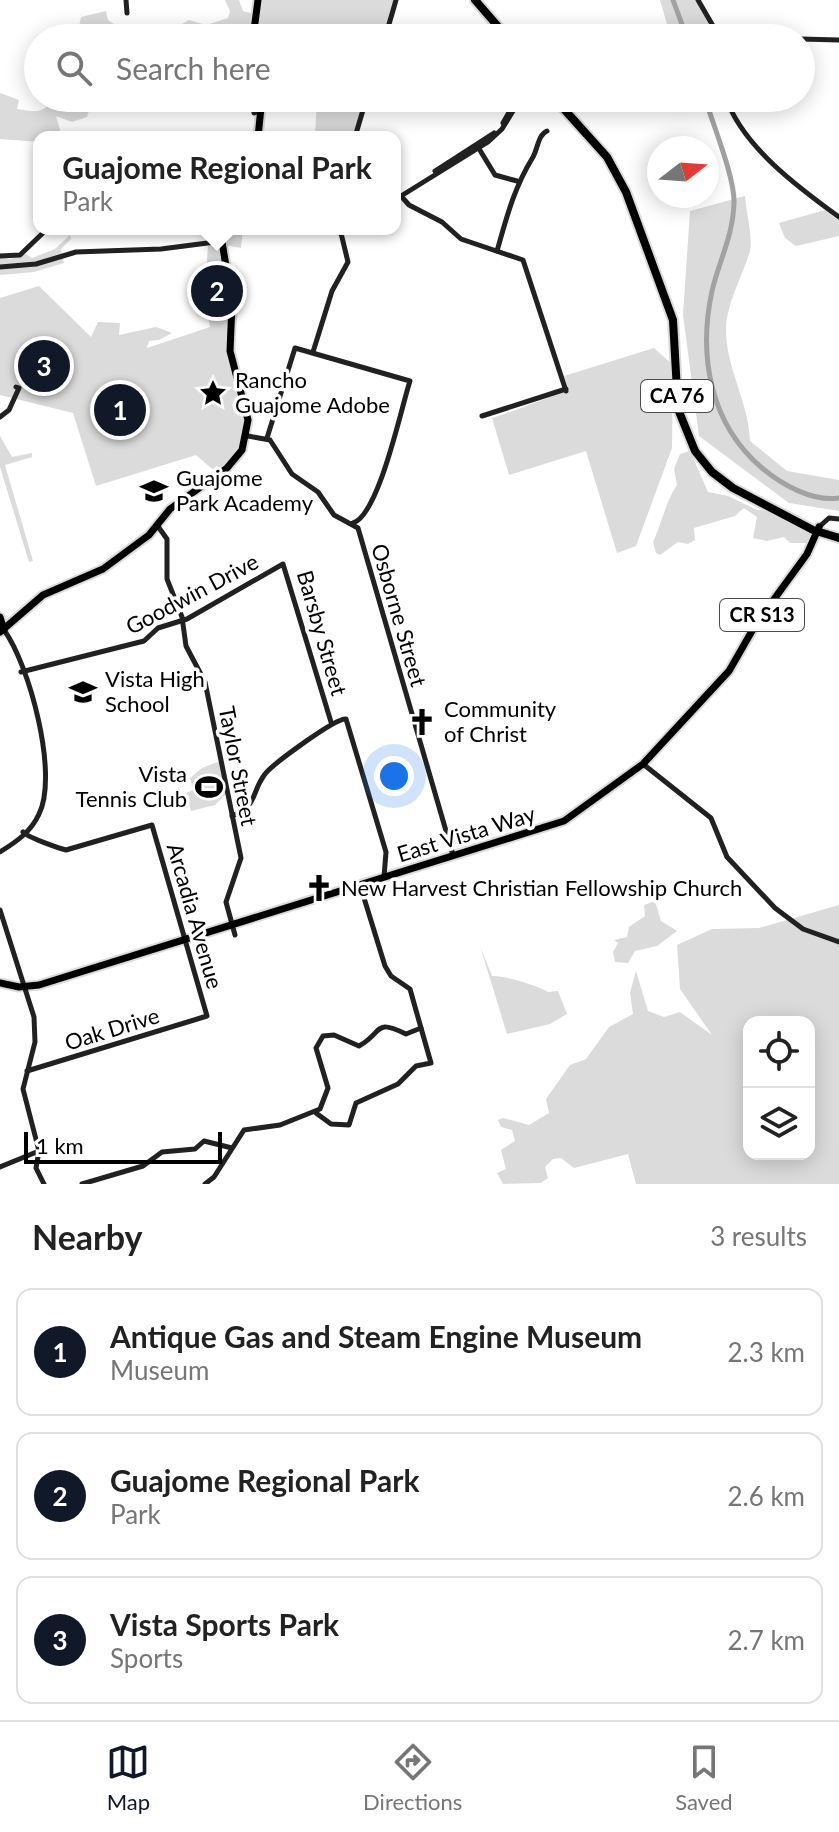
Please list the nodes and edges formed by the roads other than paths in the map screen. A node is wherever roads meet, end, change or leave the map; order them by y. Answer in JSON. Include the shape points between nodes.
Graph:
{"nodes":[{"id":1,"x":126,"y":0,"type":"edge"},
{"id":2,"x":259,"y":0,"type":"edge"},
{"id":3,"x":396,"y":0,"type":"edge"},
{"id":4,"x":472,"y":0,"type":"edge"},
{"id":5,"x":698,"y":0,"type":"edge"},
{"id":6,"x":127,"y":13,"type":"dead end"},
{"id":7,"x":256,"y":24,"type":"edge"},
{"id":8,"x":389,"y":24,"type":"edge"},
{"id":9,"x":493,"y":24,"type":"edge"},
{"id":10,"x":712,"y":24,"type":"edge"},
{"id":11,"x":815,"y":39,"type":"edge"},
{"id":12,"x":839,"y":40,"type":"edge"},
{"id":13,"x":511,"y":112,"type":"edge"},
{"id":14,"x":570,"y":112,"type":"edge"},
{"id":15,"x":732,"y":112,"type":"edge"},
{"id":16,"x":547,"y":131,"type":"dead end"},
{"id":17,"x":478,"y":147,"type":"junction"},
{"id":18,"x":517,"y":181,"type":"junction"},
{"id":19,"x":839,"y":217,"type":"edge"},
{"id":20,"x":41,"y":235,"type":"edge"},
{"id":21,"x":222,"y":235,"type":"edge"},
{"id":22,"x":341,"y":235,"type":"edge"},
{"id":23,"x":224,"y":241,"type":"junction"},
{"id":24,"x":497,"y":251,"type":"junction"},
{"id":25,"x":0,"y":256,"type":"edge"},
{"id":26,"x":0,"y":269,"type":"edge"},
{"id":27,"x":313,"y":353,"type":"junction"},
{"id":28,"x":13,"y":402,"type":"dead end"},
{"id":29,"x":482,"y":416,"type":"dead end"},
{"id":30,"x":0,"y":417,"type":"edge"},
{"id":31,"x":248,"y":436,"type":"junction"},
{"id":32,"x":267,"y":438,"type":"junction"},
{"id":33,"x":839,"y":519,"type":"edge"},
{"id":34,"x":353,"y":523,"type":"junction"},
{"id":35,"x":157,"y":525,"type":"junction"},
{"id":36,"x":818,"y":529,"type":"junction"},
{"id":37,"x":839,"y":535,"type":"edge"},
{"id":38,"x":284,"y":564,"type":"joint"},
{"id":39,"x":0,"y":617,"type":"edge"},
{"id":40,"x":183,"y":620,"type":"junction"},
{"id":41,"x":2,"y":631,"type":"edge"},
{"id":42,"x":22,"y":672,"type":"junction"},
{"id":43,"x":331,"y":722,"type":"junction"},
{"id":44,"x":643,"y":764,"type":"junction"},
{"id":45,"x":232,"y":816,"type":"junction"},
{"id":46,"x":24,"y":834,"type":"junction"},
{"id":47,"x":0,"y":850,"type":"edge"},
{"id":48,"x":453,"y":855,"type":"junction"},
{"id":49,"x":384,"y":878,"type":"junction"},
{"id":50,"x":360,"y":885,"type":"junction"},
{"id":51,"x":0,"y":910,"type":"edge"},
{"id":52,"x":0,"y":917,"type":"edge"},
{"id":53,"x":231,"y":925,"type":"junction"},
{"id":54,"x":5,"y":932,"type":"junction"},
{"id":55,"x":235,"y":935,"type":"dead end"},
{"id":56,"x":185,"y":939,"type":"junction"},
{"id":57,"x":839,"y":942,"type":"edge"},
{"id":58,"x":0,"y":983,"type":"edge"},
{"id":59,"x":23,"y":987,"type":"junction"},
{"id":60,"x":207,"y":1016,"type":"joint"},
{"id":61,"x":421,"y":1028,"type":"junction"},
{"id":62,"x":29,"y":1068,"type":"junction"},
{"id":63,"x":316,"y":1113,"type":"junction"},
{"id":64,"x":232,"y":1148,"type":"junction"},
{"id":65,"x":39,"y":1151,"type":"junction"},
{"id":66,"x":0,"y":1167,"type":"edge"},
{"id":67,"x":44,"y":1184,"type":"edge"},
{"id":68,"x":82,"y":1184,"type":"edge"},
{"id":69,"x":205,"y":1184,"type":"edge"}],
"edges":[{"from":1,"to":6,"type":"street"},
{"from":2,"to":7,"type":"main road"},
{"from":3,"to":8,"type":"street"},
{"from":4,"to":9,"type":"highway"},
{"from":5,"to":10,"type":"street"},
{"from":11,"to":12,"type":"street"},
{"from":13,"to":17,"type":"street","via":[[502,129]]},
{"from":14,"to":36,"type":"highway","number":"CA 76","via":[[607,154],[630,194],[673,310],[680,403],[693,443],[733,485]]},
{"from":15,"to":19,"type":"street","via":[[785,177]]},
{"from":16,"to":18,"type":"street"},
{"from":17,"to":18,"type":"street","via":[[495,175]]},
{"from":17,"to":24,"type":"street","via":[[401,196],[460,239]]},
{"from":18,"to":24,"type":"street"},
{"from":20,"to":25,"type":"street","via":[[20,255]]},
{"from":21,"to":23,"type":"main road"},
{"from":22,"to":27,"type":"street","via":[[348,262],[332,291]]},
{"from":23,"to":26,"type":"street","via":[[76,252]]},
{"from":23,"to":31,"type":"main road","via":[[232,304],[230,351],[248,414]]},
{"from":24,"to":29,"type":"street","via":[[526,265],[566,390]]},
{"from":27,"to":32,"type":"street","via":[[295,348]]},
{"from":27,"to":34,"type":"street","via":[[410,381],[377,491],[362,519]]},
{"from":28,"to":30,"type":"street"},
{"from":31,"to":32,"type":"street"},
{"from":31,"to":35,"type":"main road","via":[[232,464],[173,505]]},
{"from":32,"to":34,"type":"street","name":"Osborne Street","via":[[292,474],[318,492],[334,515]]},
{"from":33,"to":36,"type":"street","via":[[829,518]]},
{"from":34,"to":48,"type":"street","name":"Osborne Street"},
{"from":35,"to":40,"type":"street","name":"Taylor Street","via":[[167,539],[167,579]]},
{"from":35,"to":41,"type":"main road","via":[[103,569],[43,595]]},
{"from":36,"to":37,"type":"highway","number":"CA 76"},
{"from":36,"to":44,"type":"main road","name":"East Vista Way","number":"CR S13","via":[[734,663]]},
{"from":38,"to":40,"type":"street","name":"Goodwin Drive"},
{"from":38,"to":43,"type":"street","name":"Barsby Street"},
{"from":39,"to":41,"type":"main road"},
{"from":40,"to":42,"type":"street","name":"Goodwin Drive","via":[[158,628],[144,641]]},
{"from":40,"to":45,"type":"street","name":"Taylor Street","via":[[186,646],[205,682]]},
{"from":41,"to":42,"type":"street","via":[[14,644]]},
{"from":42,"to":46,"type":"street","via":[[42,738],[46,778],[41,811]]},
{"from":43,"to":45,"type":"street","via":[[269,770],[252,804]]},
{"from":43,"to":49,"type":"street","name":"Barsby Street","via":[[348,721],[386,852]]},
{"from":44,"to":48,"type":"main road","name":"East Vista Way","number":"CR S13","via":[[558,824]]},
{"from":44,"to":57,"type":"street","via":[[711,818],[727,857],[775,908],[803,929]]},
{"from":45,"to":53,"type":"street","name":"Taylor Street","via":[[241,864],[226,902]]},
{"from":46,"to":47,"type":"street"},
{"from":46,"to":56,"type":"street","name":"Arcadia Avenue","via":[[66,850],[152,825]]},
{"from":48,"to":49,"type":"main road","name":"East Vista Way","number":"CR S13"},
{"from":49,"to":50,"type":"main road","name":"East Vista Way","number":"CR S13"},
{"from":50,"to":53,"type":"main road","name":"East Vista Way","number":"CR S13"},
{"from":50,"to":61,"type":"street","via":[[385,967],[411,990]]},
{"from":51,"to":54,"type":"street"},
{"from":52,"to":54,"type":"street"},
{"from":53,"to":55,"type":"street"},
{"from":53,"to":56,"type":"main road","name":"East Vista Way","number":"CR S13"},
{"from":54,"to":59,"type":"street"},
{"from":56,"to":59,"type":"main road","name":"East Vista Way","number":"CR S13"},
{"from":56,"to":60,"type":"street","name":"Arcadia Avenue"},
{"from":58,"to":59,"type":"main road","name":"East Vista Way","number":"CR S13"},
{"from":59,"to":62,"type":"street","via":[[36,1027]]},
{"from":60,"to":62,"type":"street","name":"Oak Drive"},
{"from":61,"to":63,"type":"street","via":[[431,1063],[416,1066],[398,1084],[356,1103],[349,1125],[331,1124]]},
{"from":61,"to":63,"type":"street","via":[[406,1034],[383,1026],[359,1046],[334,1035],[318,1039],[328,1088]]},
{"from":62,"to":65,"type":"street","via":[[23,1091]]},
{"from":63,"to":64,"type":"street","via":[[280,1125],[247,1128]]},
{"from":64,"to":68,"type":"street","via":[[204,1141],[195,1149],[168,1150],[143,1166]]},
{"from":64,"to":69,"type":"street"},
{"from":65,"to":66,"type":"street"},
{"from":65,"to":67,"type":"street","via":[[36,1168]]}]}
